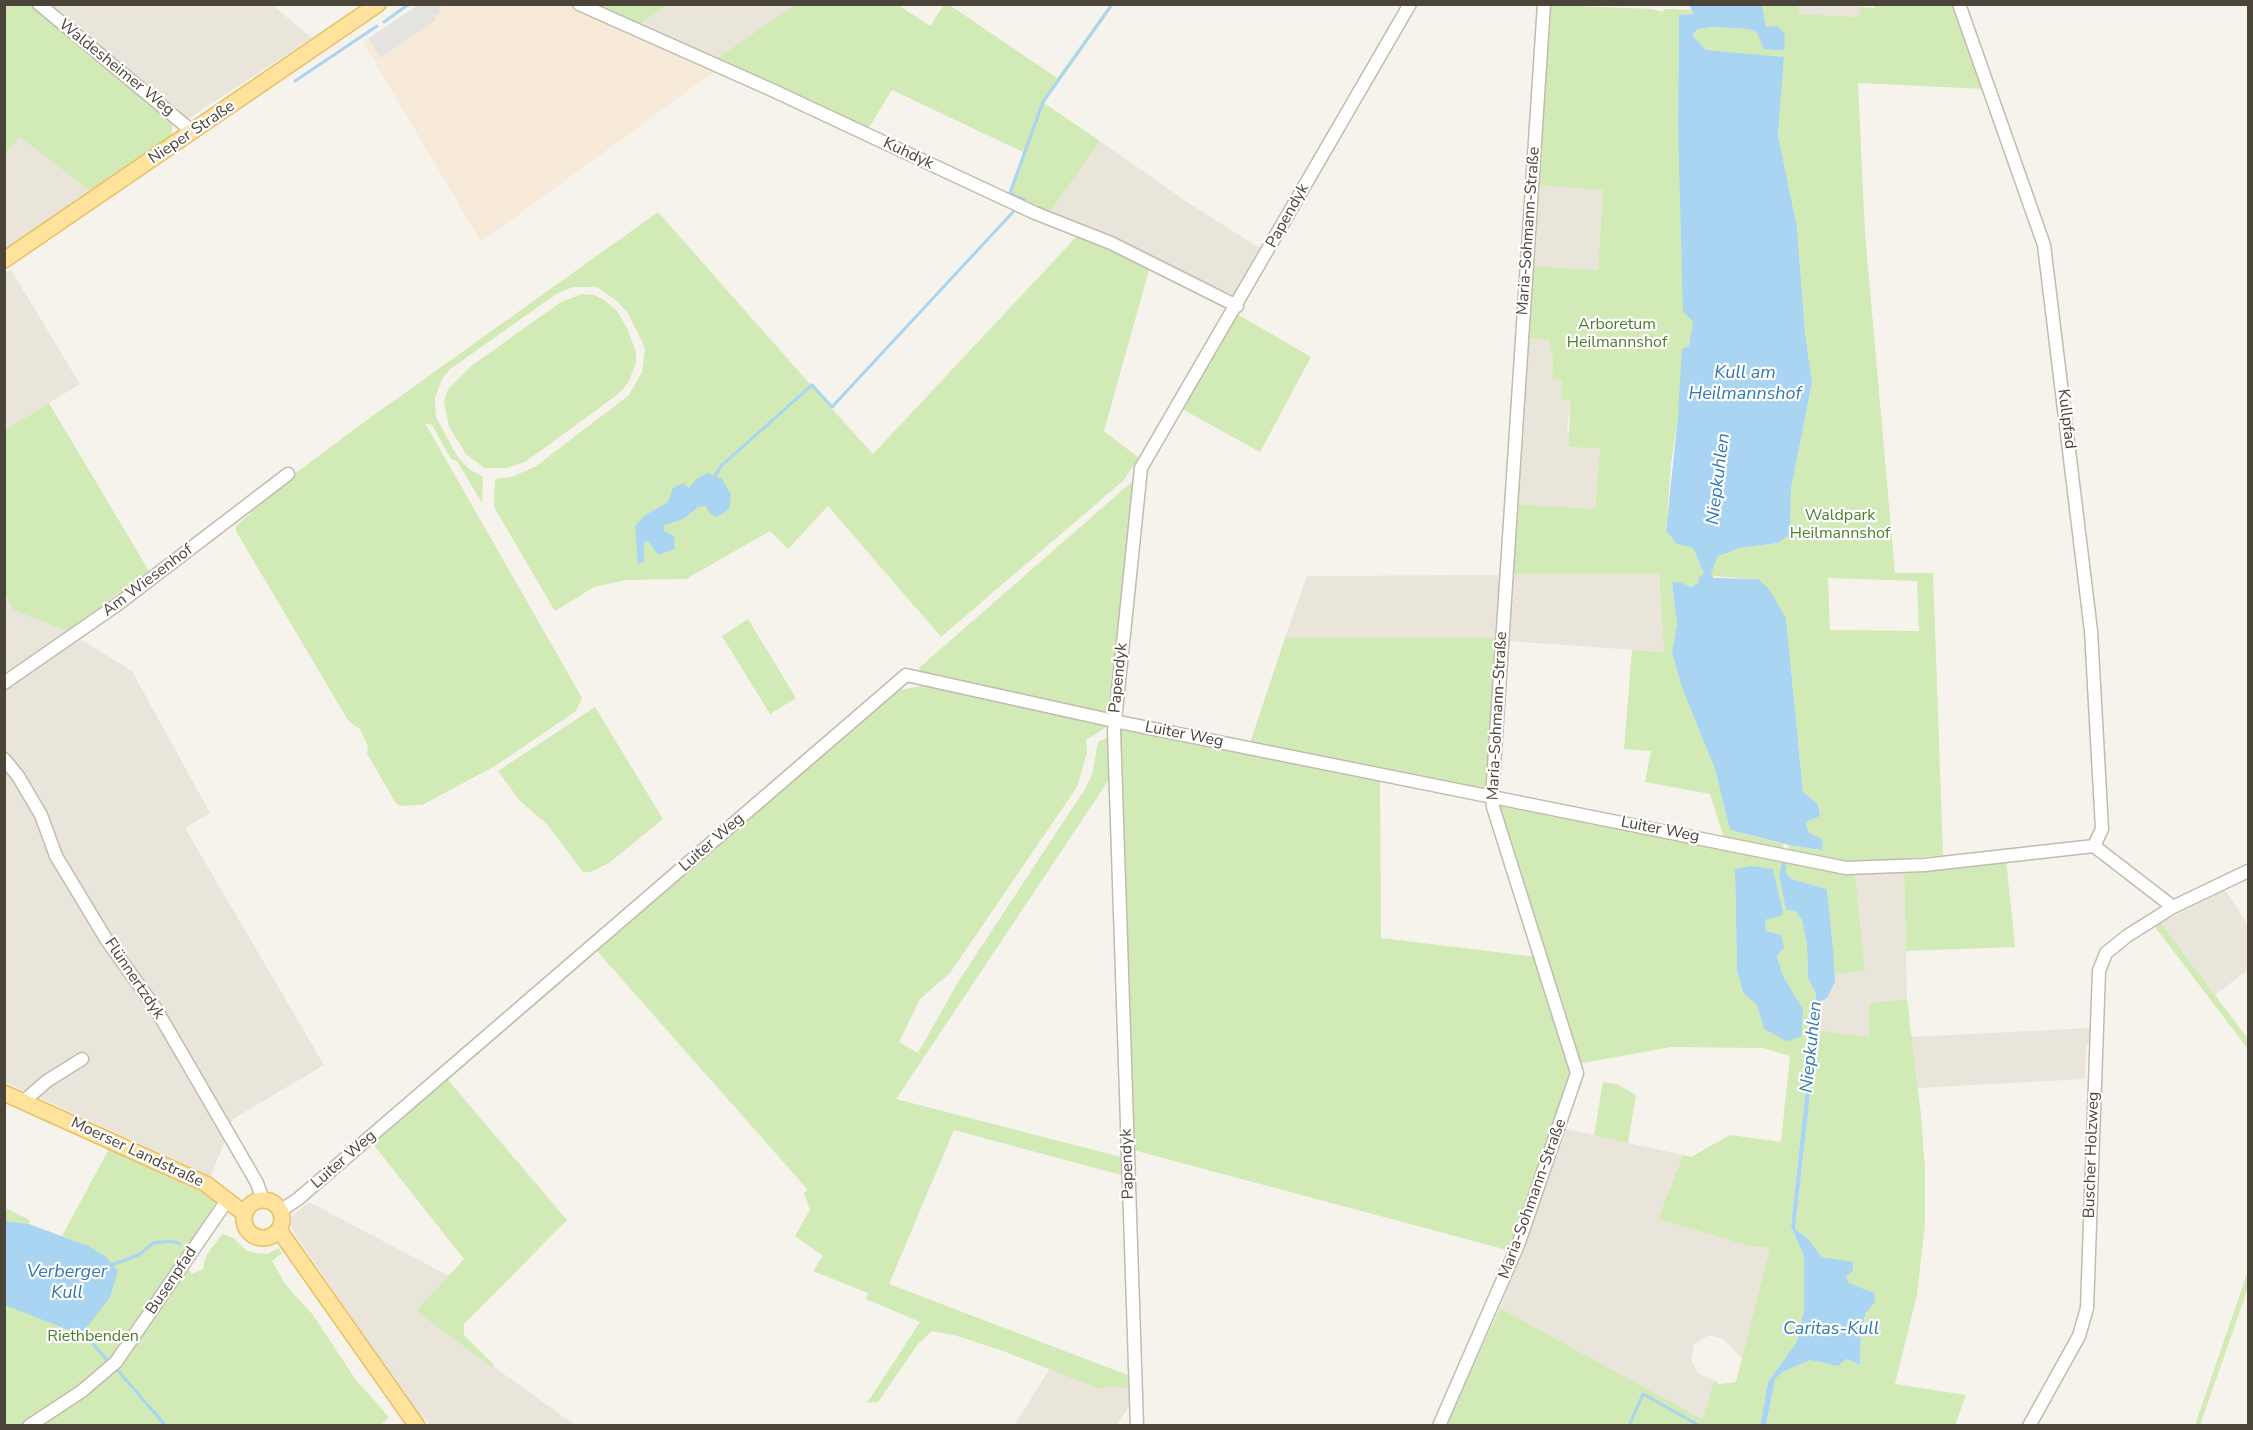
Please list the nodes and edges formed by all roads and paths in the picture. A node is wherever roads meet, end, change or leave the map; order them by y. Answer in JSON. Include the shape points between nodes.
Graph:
{"nodes":[{"id":1,"x":39,"y":4,"type":"edge"},
{"id":2,"x":378,"y":4,"type":"edge"},
{"id":3,"x":579,"y":4,"type":"edge"},
{"id":4,"x":1410,"y":4,"type":"edge"},
{"id":5,"x":1544,"y":4,"type":"edge"},
{"id":6,"x":1959,"y":4,"type":"edge"},
{"id":7,"x":193,"y":132,"type":"junction"},
{"id":8,"x":4,"y":260,"type":"edge"},
{"id":9,"x":1237,"y":306,"type":"junction"},
{"id":10,"x":288,"y":474,"type":"dead end"},
{"id":11,"x":4,"y":683,"type":"edge"},
{"id":12,"x":1114,"y":721,"type":"junction"},
{"id":13,"x":4,"y":759,"type":"edge"},
{"id":14,"x":1492,"y":797,"type":"junction"},
{"id":15,"x":2094,"y":846,"type":"junction"},
{"id":16,"x":2248,"y":872,"type":"edge"},
{"id":17,"x":2173,"y":907,"type":"junction"},
{"id":18,"x":82,"y":1059,"type":"dead end"},
{"id":19,"x":4,"y":1093,"type":"edge"},
{"id":20,"x":24,"y":1101,"type":"junction"},
{"id":21,"x":228,"y":1199,"type":"junction"},
{"id":22,"x":262,"y":1200,"type":"junction"},
{"id":23,"x":280,"y":1211,"type":"junction"},
{"id":24,"x":245,"y":1214,"type":"junction"},
{"id":25,"x":279,"y":1230,"type":"junction"},
{"id":26,"x":29,"y":1425,"type":"edge"},
{"id":27,"x":417,"y":1425,"type":"edge"},
{"id":28,"x":1137,"y":1425,"type":"edge"},
{"id":29,"x":1439,"y":1425,"type":"edge"},
{"id":30,"x":2029,"y":1425,"type":"edge"}],
"edges":[{"from":1,"to":7,"type":"street","name":"Waldesheimer Weg"},
{"from":2,"to":7,"type":"main road","name":"Nieper Straße"},
{"from":3,"to":9,"type":"street","name":"Kuhdyk","via":[[1035,213],[1111,243]]},
{"from":4,"to":9,"type":"street","name":"Papendyk"},
{"from":5,"to":14,"type":"street","name":"Maria-Sohmann-Straße"},
{"from":6,"to":15,"type":"street","name":"Kullpfad","via":[[2044,245],[2091,631],[2102,829]]},
{"from":7,"to":8,"type":"main road","name":"Nieper Straße"},
{"from":9,"to":12,"type":"street","name":"Papendyk","via":[[1141,468]]},
{"from":10,"to":11,"type":"street","name":"Am Wiesenhof","via":[[118,604]]},
{"from":12,"to":14,"type":"street","name":"Luiter Weg"},
{"from":12,"to":23,"type":"street","name":"Luiter Weg","via":[[906,675]]},
{"from":12,"to":28,"type":"street","name":"Papendyk"},
{"from":13,"to":22,"type":"street","name":"Flünnertzdyk","via":[[41,815],[56,856],[106,939],[156,1009],[256,1183]]},
{"from":14,"to":15,"type":"street","name":"Luiter Weg","via":[[1846,868],[1924,865]]},
{"from":14,"to":29,"type":"street","name":"Maria-Sohmann-Straße","via":[[1577,1073],[1518,1245]]},
{"from":15,"to":17,"type":"street"},
{"from":16,"to":17,"type":"street"},
{"from":17,"to":30,"type":"street","name":"Buscher Holzweg","via":[[2106,953],[2099,971],[2087,1308],[2079,1336]]},
{"from":18,"to":20,"type":"street"},
{"from":19,"to":20,"type":"main road","name":"Moerser Landstraße"},
{"from":20,"to":21,"type":"main road","name":"Moerser Landstraße","via":[[189,1176]]},
{"from":21,"to":24,"type":"main road","name":"Moerser Landstraße"},
{"from":21,"to":26,"type":"street","name":"Busenpfad","via":[[113,1365],[82,1391]]},
{"from":22,"to":23,"type":"main road","via":[[273,1203]]},
{"from":22,"to":24,"type":"main road","via":[[251,1204]]},
{"from":23,"to":25,"type":"main road"},
{"from":24,"to":25,"type":"main road","via":[[247,1228],[254,1236],[270,1237]]},
{"from":25,"to":27,"type":"main road"}]}
